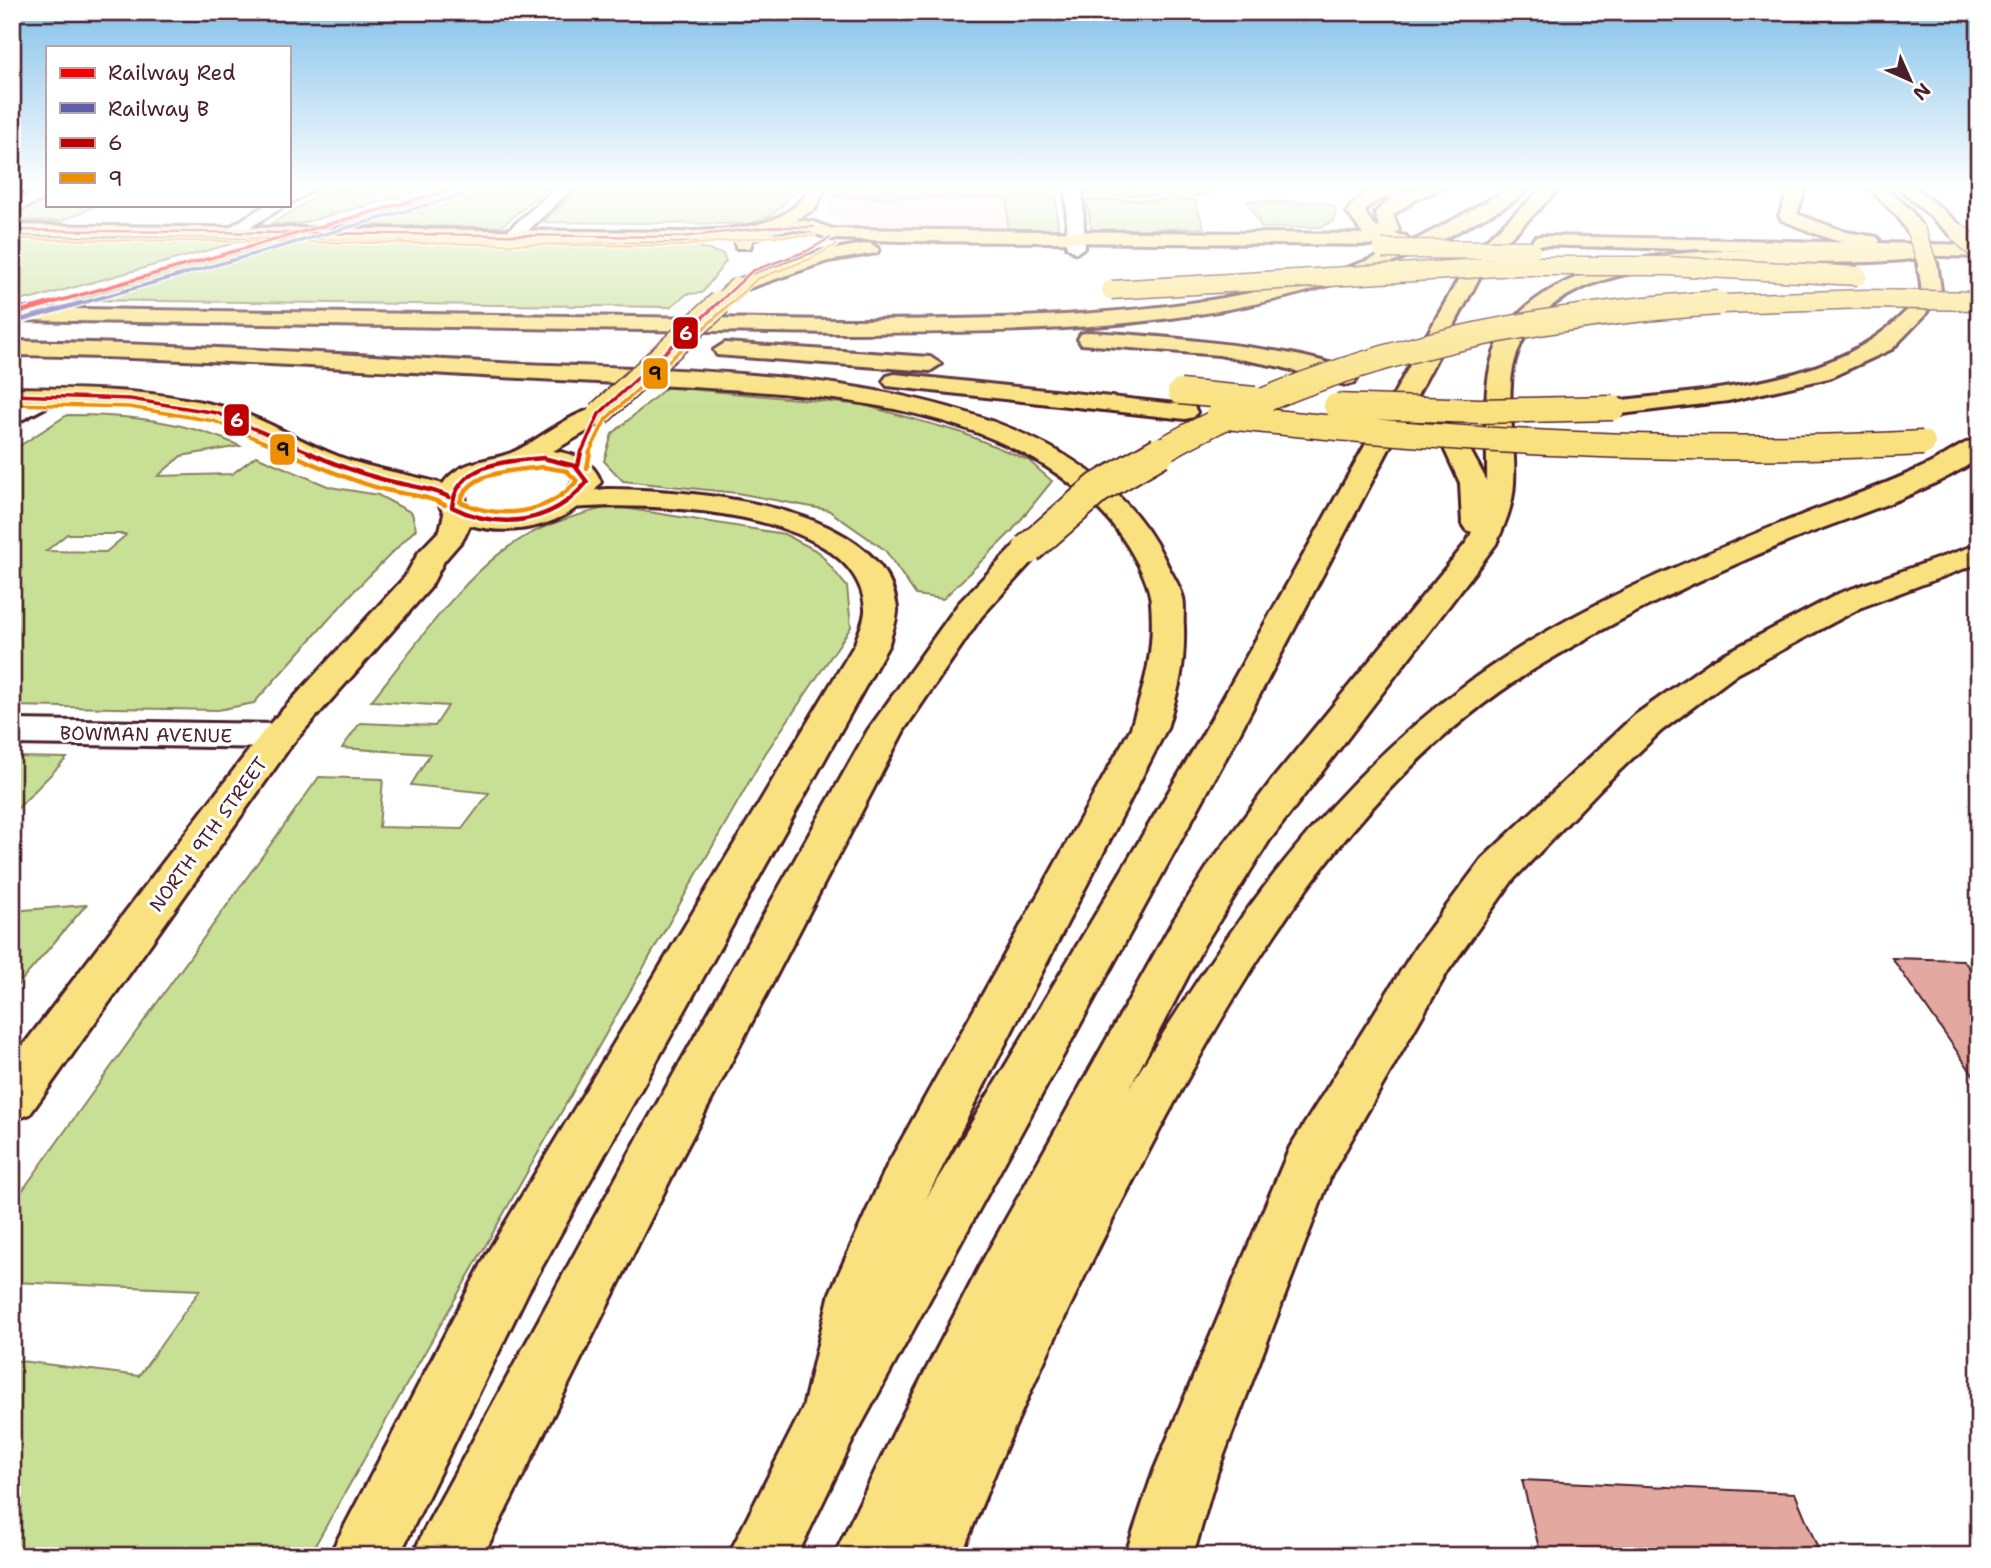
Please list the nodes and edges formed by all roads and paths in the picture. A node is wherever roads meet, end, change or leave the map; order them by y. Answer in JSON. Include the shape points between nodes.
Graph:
{"nodes":[{"id":1,"x":754,"y":260,"type":"edge"},
{"id":2,"x":782,"y":260,"type":"edge"},
{"id":3,"x":810,"y":260,"type":"edge"},
{"id":4,"x":1382,"y":260,"type":"edge"},
{"id":5,"x":1481,"y":260,"type":"edge"},
{"id":6,"x":1695,"y":260,"type":"edge"},
{"id":7,"x":1912,"y":260,"type":"edge"},
{"id":8,"x":1912,"y":260,"type":"edge"},
{"id":9,"x":1917,"y":260,"type":"edge"},
{"id":10,"x":1922,"y":260,"type":"edge"},
{"id":11,"x":1941,"y":260,"type":"edge"},
{"id":12,"x":1923,"y":264,"type":"junction"},
{"id":13,"x":1871,"y":276,"type":"dead end"},
{"id":14,"x":745,"y":279,"type":"junction"},
{"id":15,"x":1979,"y":285,"type":"edge"},
{"id":16,"x":1084,"y":292,"type":"dead end"},
{"id":17,"x":1979,"y":301,"type":"edge"},
{"id":18,"x":881,"y":306,"type":"dead end"},
{"id":19,"x":12,"y":314,"type":"edge"},
{"id":20,"x":215,"y":317,"type":"junction"},
{"id":21,"x":762,"y":327,"type":"junction"},
{"id":22,"x":12,"y":335,"type":"edge"},
{"id":23,"x":12,"y":342,"type":"edge"},
{"id":24,"x":600,"y":346,"type":"dead end"},
{"id":25,"x":642,"y":347,"type":"dead end"},
{"id":26,"x":12,"y":348,"type":"edge"},
{"id":27,"x":12,"y":396,"type":"edge"},
{"id":28,"x":48,"y":396,"type":"junction"},
{"id":29,"x":1182,"y":402,"type":"junction"},
{"id":30,"x":599,"y":414,"type":"junction"},
{"id":31,"x":12,"y":418,"type":"edge"},
{"id":32,"x":1979,"y":439,"type":"edge"},
{"id":33,"x":1979,"y":446,"type":"edge"},
{"id":34,"x":520,"y":459,"type":"junction"},
{"id":35,"x":482,"y":469,"type":"junction"},
{"id":36,"x":364,"y":471,"type":"junction"},
{"id":37,"x":575,"y":483,"type":"junction"},
{"id":38,"x":454,"y":505,"type":"junction"},
{"id":39,"x":514,"y":520,"type":"junction"},
{"id":40,"x":1476,"y":551,"type":"junction"},
{"id":41,"x":1979,"y":552,"type":"edge"},
{"id":42,"x":419,"y":581,"type":"junction"},
{"id":43,"x":12,"y":732,"type":"edge"},
{"id":44,"x":279,"y":736,"type":"junction"},
{"id":45,"x":17,"y":1088,"type":"edge"},
{"id":46,"x":832,"y":1416,"type":"junction"},
{"id":47,"x":363,"y":1556,"type":"edge"},
{"id":48,"x":447,"y":1556,"type":"edge"},
{"id":49,"x":762,"y":1556,"type":"edge"},
{"id":50,"x":867,"y":1556,"type":"edge"},
{"id":51,"x":928,"y":1556,"type":"edge"},
{"id":52,"x":1158,"y":1556,"type":"edge"}],
"edges":[{"from":1,"to":14,"type":"main road"},
{"from":2,"to":14,"type":"main road"},
{"from":3,"to":14,"type":"main road"},
{"from":4,"to":21,"type":"main road","via":[[1314,283],[1215,303],[1108,317],[1003,324]]},
{"from":5,"to":46,"type":"main road","via":[[1221,734]]},
{"from":6,"to":40,"type":"main road","via":[[1636,266],[1587,281],[1541,304],[1523,319],[1508,340],[1502,367],[1499,496],[1494,525]]},
{"from":7,"to":12,"type":"main road"},
{"from":8,"to":12,"type":"main road"},
{"from":9,"to":12,"type":"main road"},
{"from":10,"to":12,"type":"main road","bridge":true},
{"from":11,"to":12,"type":"main road"},
{"from":12,"to":15,"type":"main road"},
{"from":12,"to":29,"type":"main road","bridge":true,"via":[[1931,290],[1884,344],[1821,373],[1728,394],[1613,408],[1479,411]]},
{"from":13,"to":16,"type":"main road","bridge":true,"via":[[1682,267],[1516,266]]},
{"from":14,"to":30,"type":"main road","bridge":true},
{"from":17,"to":48,"type":"main road","bridge":true,"via":[[1864,298],[1683,304],[1505,326],[1341,366],[1176,439],[1106,483],[1028,550],[970,610],[886,730]]},
{"from":18,"to":20,"type":"main road","via":[[734,313],[330,310]]},
{"from":19,"to":20,"type":"main road"},
{"from":20,"to":21,"type":"main road"},
{"from":21,"to":40,"type":"main road","bridge":true,"via":[[1200,344],[1297,362],[1392,398],[1456,446],[1473,473],[1479,498]]},
{"from":22,"to":24,"type":"main road"},
{"from":23,"to":29,"type":"main road","via":[[607,354]]},
{"from":25,"to":29,"type":"main road","via":[[899,361]]},
{"from":26,"to":46,"type":"main road","via":[[782,385],[849,393],[959,418],[1056,459],[1098,492],[1138,535],[1167,598],[1168,665],[1149,728],[906,1183],[859,1293]]},
{"from":27,"to":28,"type":"main road"},
{"from":28,"to":31,"type":"street"},
{"from":28,"to":36,"type":"main road","via":[[154,400],[201,409],[246,422],[316,456]]},
{"from":29,"to":32,"type":"main road","bridge":true,"via":[[1482,443],[1631,451],[1839,449]]},
{"from":30,"to":34,"type":"main road"},
{"from":30,"to":37,"type":"main road","via":[[579,455]]},
{"from":33,"to":51,"type":"main road","via":[[1895,488],[1688,573],[1590,622],[1493,682],[1425,736],[1360,799],[1295,875],[1229,968],[1133,1129],[1040,1308]]},
{"from":34,"to":35,"type":"main road"},
{"from":34,"to":37,"type":"main road","via":[[557,459]]},
{"from":35,"to":36,"type":"main road"},
{"from":35,"to":38,"type":"main road","via":[[459,482]]},
{"from":36,"to":38,"type":"main road","via":[[388,481],[431,488]]},
{"from":37,"to":39,"type":"main road","via":[[547,513]]},
{"from":37,"to":47,"type":"main road","via":[[618,495],[752,510],[806,526],[841,545],[871,576],[881,608],[872,644],[508,1272]]},
{"from":38,"to":39,"type":"main road","via":[[482,520]]},
{"from":38,"to":42,"type":"main road","name":"NORTH 9TH STREET","via":[[454,532],[429,558]]},
{"from":39,"to":42,"type":"main road","name":"NORTH 9TH STREET"},
{"from":40,"to":50,"type":"main road","via":[[1276,800],[1223,877],[1164,976],[1029,1229]]},
{"from":41,"to":52,"type":"main road","via":[[1851,600],[1725,667],[1648,723],[1497,870],[1432,959],[1309,1164],[1185,1473]]},
{"from":42,"to":44,"type":"main road","name":"NORTH 9TH STREET"},
{"from":43,"to":44,"type":"street","name":"BOWMAN AVENUE"},
{"from":44,"to":45,"type":"main road","name":"NORTH 9TH STREET"},
{"from":46,"to":49,"type":"main road"}]}
